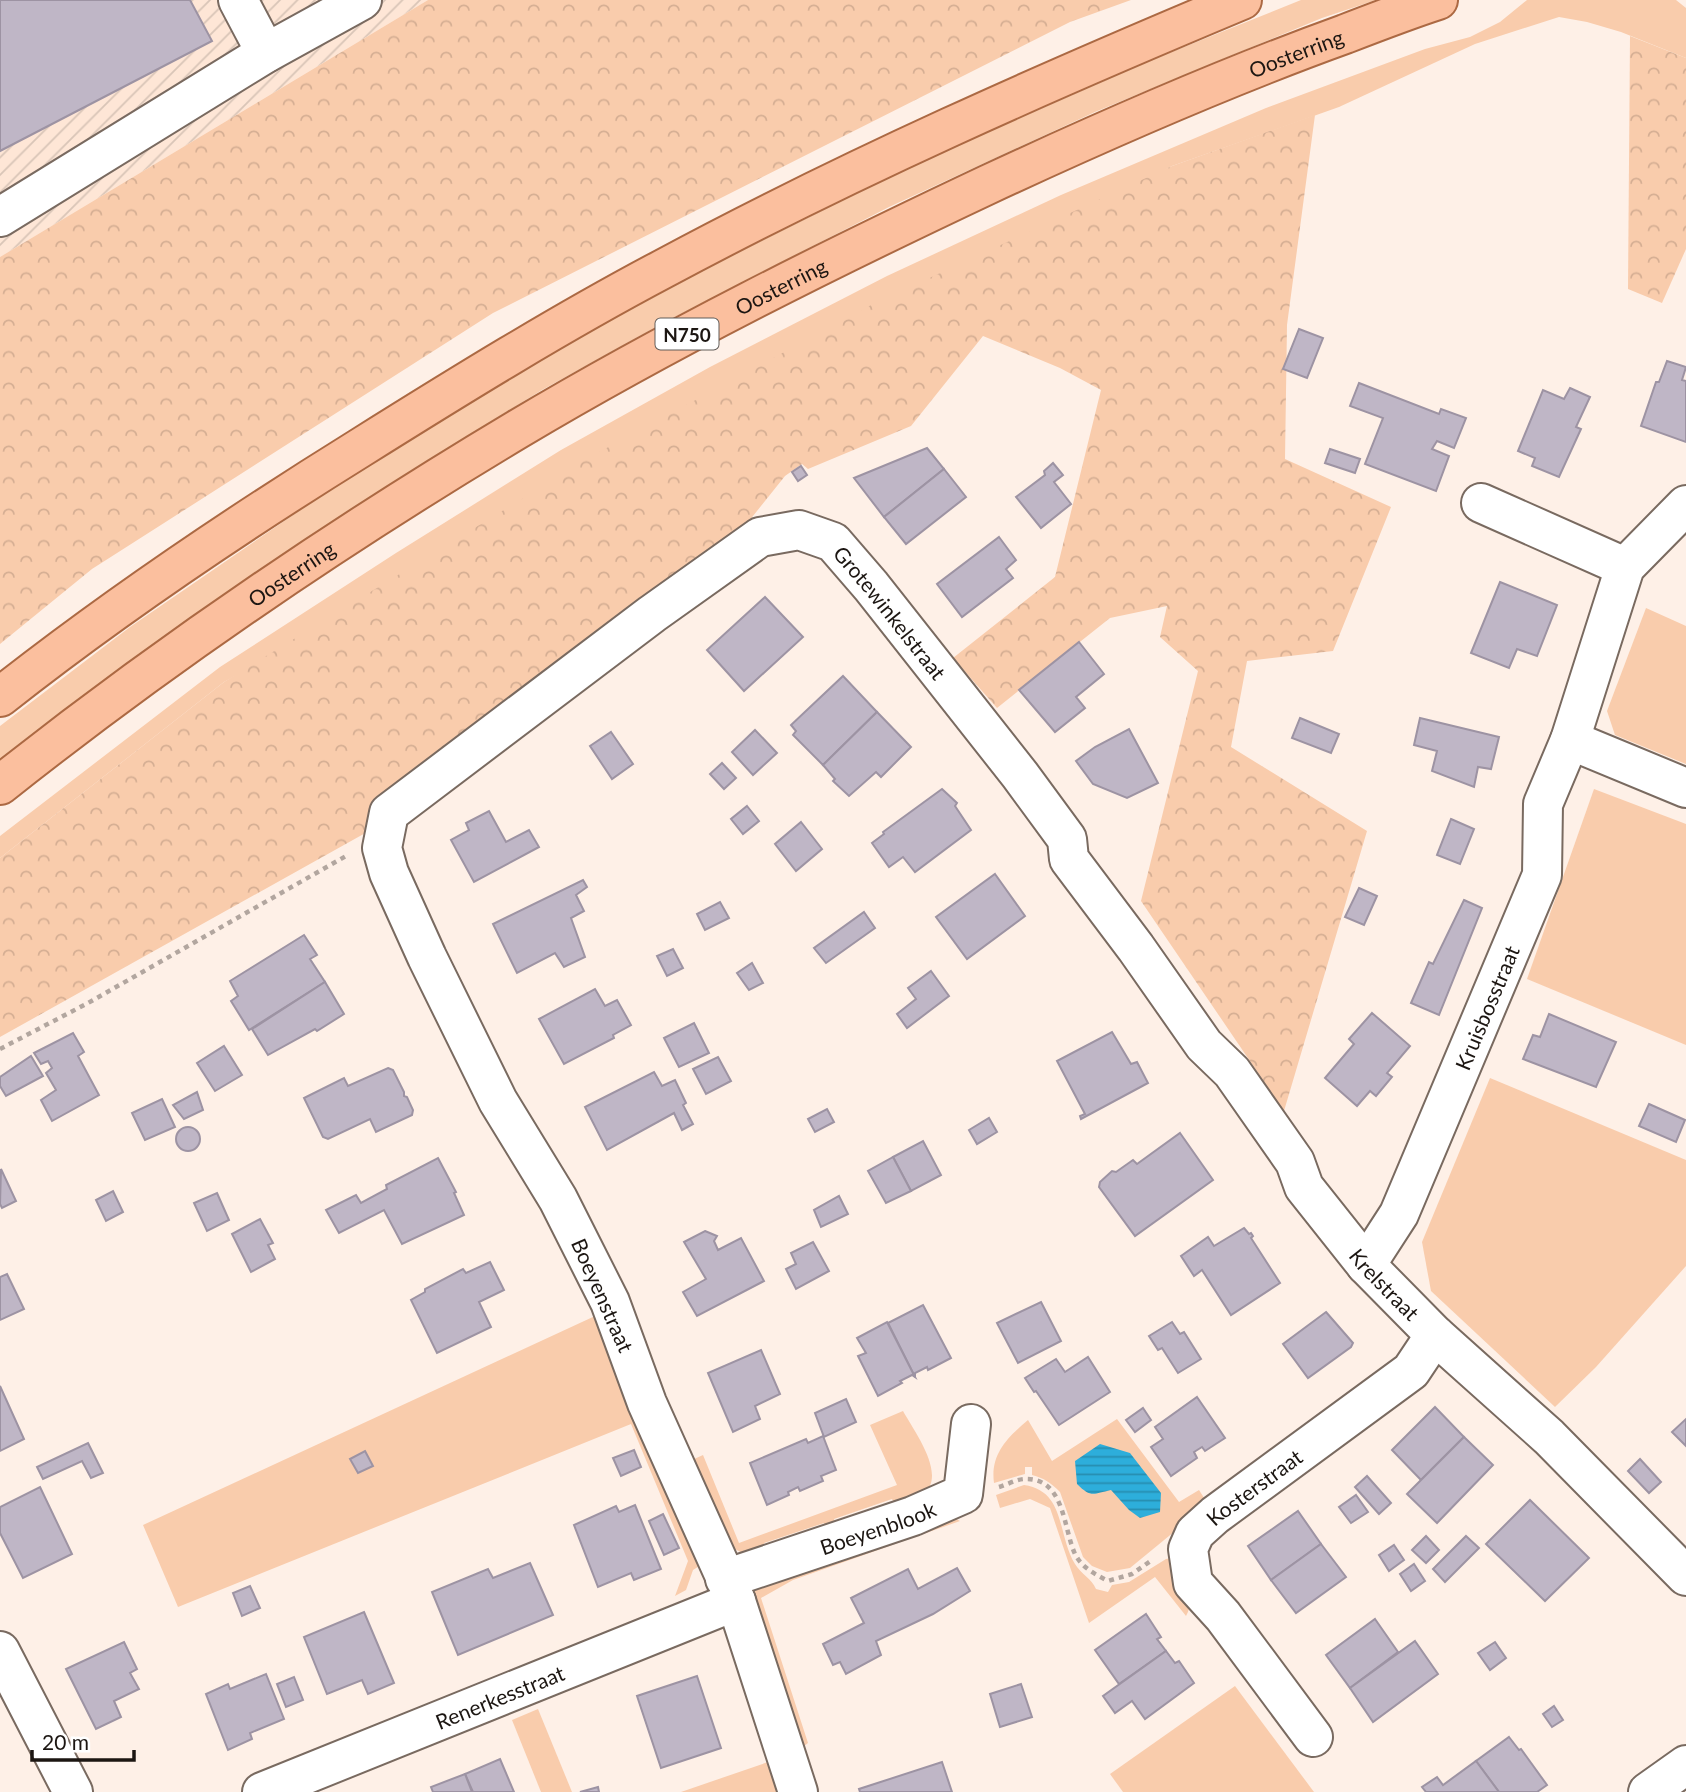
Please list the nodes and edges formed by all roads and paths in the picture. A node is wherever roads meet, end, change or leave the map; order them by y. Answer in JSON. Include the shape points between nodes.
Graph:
{"nodes":[{"id":1,"x":237,"y":0,"type":"edge"},
{"id":2,"x":362,"y":0,"type":"edge"},
{"id":3,"x":1242,"y":0,"type":"edge"},
{"id":4,"x":1438,"y":0,"type":"edge"},
{"id":5,"x":265,"y":53,"type":"junction"},
{"id":6,"x":0,"y":218,"type":"edge"},
{"id":7,"x":1480,"y":503,"type":"dead end"},
{"id":8,"x":1686,"y":505,"type":"edge"},
{"id":9,"x":1625,"y":567,"type":"junction"},
{"id":10,"x":0,"y":697,"type":"edge"},
{"id":11,"x":1570,"y":740,"type":"junction"},
{"id":12,"x":0,"y":785,"type":"edge"},
{"id":13,"x":1686,"y":788,"type":"edge"},
{"id":14,"x":386,"y":824,"type":"junction"},
{"id":15,"x":1136,"y":948,"type":"joint"},
{"id":16,"x":0,"y":1049,"type":"edge"},
{"id":17,"x":1366,"y":1265,"type":"junction"},
{"id":18,"x":1435,"y":1335,"type":"junction"},
{"id":19,"x":971,"y":1424,"type":"dead end"},
{"id":20,"x":993,"y":1489,"type":"dead end"},
{"id":21,"x":1163,"y":1553,"type":"dead end"},
{"id":22,"x":1686,"y":1576,"type":"edge"},
{"id":23,"x":730,"y":1590,"type":"junction"},
{"id":24,"x":0,"y":1651,"type":"edge"},
{"id":25,"x":1313,"y":1737,"type":"dead end"},
{"id":26,"x":1686,"y":1765,"type":"edge"},
{"id":27,"x":73,"y":1792,"type":"edge"},
{"id":28,"x":262,"y":1792,"type":"edge"},
{"id":29,"x":798,"y":1792,"type":"edge"},
{"id":30,"x":1648,"y":1792,"type":"edge"}],
"edges":[{"from":1,"to":5,"type":"street"},
{"from":2,"to":5,"type":"street"},
{"from":3,"to":10,"type":"main road","via":[[940,131],[663,268],[488,368],[291,491],[150,586]]},
{"from":4,"to":12,"type":"main road","name":"Oosterring","number":"N750","via":[[1277,58],[1090,137],[698,328],[518,429],[324,551]]},
{"from":5,"to":6,"type":"street"},
{"from":7,"to":9,"type":"street"},
{"from":8,"to":9,"type":"street","name":"Kruisbosstraat"},
{"from":9,"to":11,"type":"street","name":"Kruisbosstraat"},
{"from":11,"to":13,"type":"street"},
{"from":11,"to":17,"type":"street","name":"Kruisbosstraat","via":[[1543,804],[1542,875],[1399,1214]]},
{"from":14,"to":15,"type":"street","name":"Grotewinkelstraat","via":[[652,614],[760,537],[799,530],[833,542],[871,586],[1067,839],[1069,859]]},
{"from":14,"to":16,"type":"path","via":[[88,1003]]},
{"from":14,"to":23,"type":"street","name":"Boeyenstraat","via":[[382,848],[426,957],[498,1101],[558,1199],[610,1302],[647,1402]]},
{"from":15,"to":17,"type":"street","name":"Krelstraat","via":[[1204,1045],[1232,1072],[1295,1162],[1304,1187]]},
{"from":17,"to":18,"type":"street","name":"Krelstraat"},
{"from":18,"to":22,"type":"street","name":"Krelstraat","via":[[1549,1437]]},
{"from":18,"to":25,"type":"street","name":"Kosterstraat","via":[[1411,1371],[1215,1515],[1195,1533],[1188,1549],[1193,1583]]},
{"from":19,"to":23,"type":"street","name":"Boeyenblook","via":[[962,1494]]},
{"from":20,"to":21,"type":"path","via":[[1025,1479],[1046,1485],[1061,1504],[1075,1555],[1087,1570],[1108,1581],[1132,1574]]},
{"from":23,"to":28,"type":"street","name":"Renerkesstraat"},
{"from":23,"to":29,"type":"street","name":"Boeyenstraat"},
{"from":24,"to":27,"type":"street"},
{"from":26,"to":30,"type":"street"}]}
